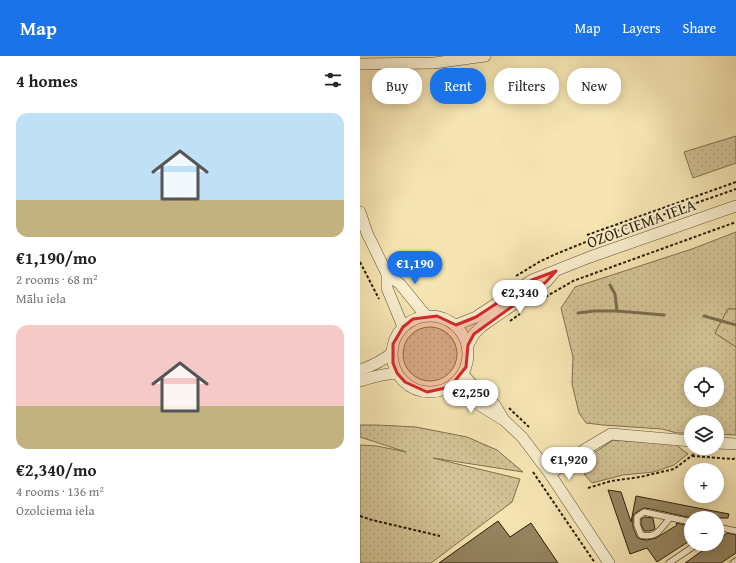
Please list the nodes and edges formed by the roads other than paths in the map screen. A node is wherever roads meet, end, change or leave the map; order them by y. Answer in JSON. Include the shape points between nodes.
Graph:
{"nodes":[{"id":1,"x":485,"y":56,"type":"edge"},
{"id":2,"x":360,"y":64,"type":"edge"},
{"id":3,"x":736,"y":206,"type":"edge"},
{"id":4,"x":360,"y":212,"type":"edge"},
{"id":5,"x":556,"y":271,"type":"junction"},
{"id":6,"x":387,"y":274,"type":"junction"},
{"id":7,"x":426,"y":316,"type":"junction"},
{"id":8,"x":456,"y":325,"type":"junction"},
{"id":9,"x":403,"y":327,"type":"junction"},
{"id":10,"x":468,"y":345,"type":"junction"},
{"id":11,"x":392,"y":353,"type":"junction"},
{"id":12,"x":360,"y":370,"type":"edge"},
{"id":13,"x":397,"y":373,"type":"junction"},
{"id":14,"x":463,"y":374,"type":"junction"},
{"id":15,"x":360,"y":381,"type":"edge"},
{"id":16,"x":450,"y":387,"type":"junction"},
{"id":17,"x":504,"y":420,"type":"junction"},
{"id":18,"x":684,"y":440,"type":"edge"},
{"id":19,"x":724,"y":443,"type":"edge"},
{"id":20,"x":736,"y":444,"type":"edge"},
{"id":21,"x":550,"y":474,"type":"junction"},
{"id":22,"x":670,"y":518,"type":"junction"},
{"id":23,"x":684,"y":521,"type":"edge"},
{"id":24,"x":724,"y":530,"type":"edge"},
{"id":25,"x":736,"y":531,"type":"edge"},
{"id":26,"x":687,"y":551,"type":"edge"},
{"id":27,"x":736,"y":561,"type":"edge"},
{"id":28,"x":609,"y":563,"type":"edge"},
{"id":29,"x":669,"y":563,"type":"edge"},
{"id":30,"x":733,"y":563,"type":"edge"}],
"edges":[{"from":1,"to":2,"type":"street","via":[[434,63]]},
{"from":3,"to":5,"type":"street","name":"OZOLCIEMA IELA"},
{"from":4,"to":6,"type":"street"},
{"from":5,"to":8,"type":"street","name":"OZOLCIEMA IELA","via":[[532,280],[476,317]]},
{"from":5,"to":10,"type":"street","name":"OZOLCIEMA IELA","via":[[546,282],[482,326]]},
{"from":6,"to":7,"type":"street","via":[[400,284]]},
{"from":6,"to":9,"type":"street","via":[[387,288]]},
{"from":7,"to":8,"type":"street","via":[[447,319]]},
{"from":7,"to":9,"type":"street","via":[[413,320]]},
{"from":8,"to":10,"type":"street"},
{"from":9,"to":11,"type":"street","via":[[395,339]]},
{"from":10,"to":14,"type":"street","name":"OZOLCIEMA IELA","via":[[468,360]]},
{"from":11,"to":12,"type":"street","via":[[374,365]]},
{"from":11,"to":13,"type":"street"},
{"from":13,"to":15,"type":"street"},
{"from":13,"to":16,"type":"street","via":[[415,389],[427,392]]},
{"from":14,"to":16,"type":"street","name":"OZOLCIEMA IELA"},
{"from":14,"to":17,"type":"street","via":[[495,405]]},
{"from":16,"to":17,"type":"street"},
{"from":17,"to":21,"type":"street","via":[[522,437]]},
{"from":18,"to":21,"type":"street","via":[[611,434]]},
{"from":19,"to":20,"type":"street"},
{"from":21,"to":28,"type":"street"},
{"from":22,"to":22,"type":"lane","via":[[644,512],[637,517],[637,525],[641,535],[649,537],[656,534]]},
{"from":22,"to":23,"type":"lane"},
{"from":24,"to":25,"type":"lane"},
{"from":26,"to":29,"type":"lane"},
{"from":27,"to":30,"type":"lane"}]}
